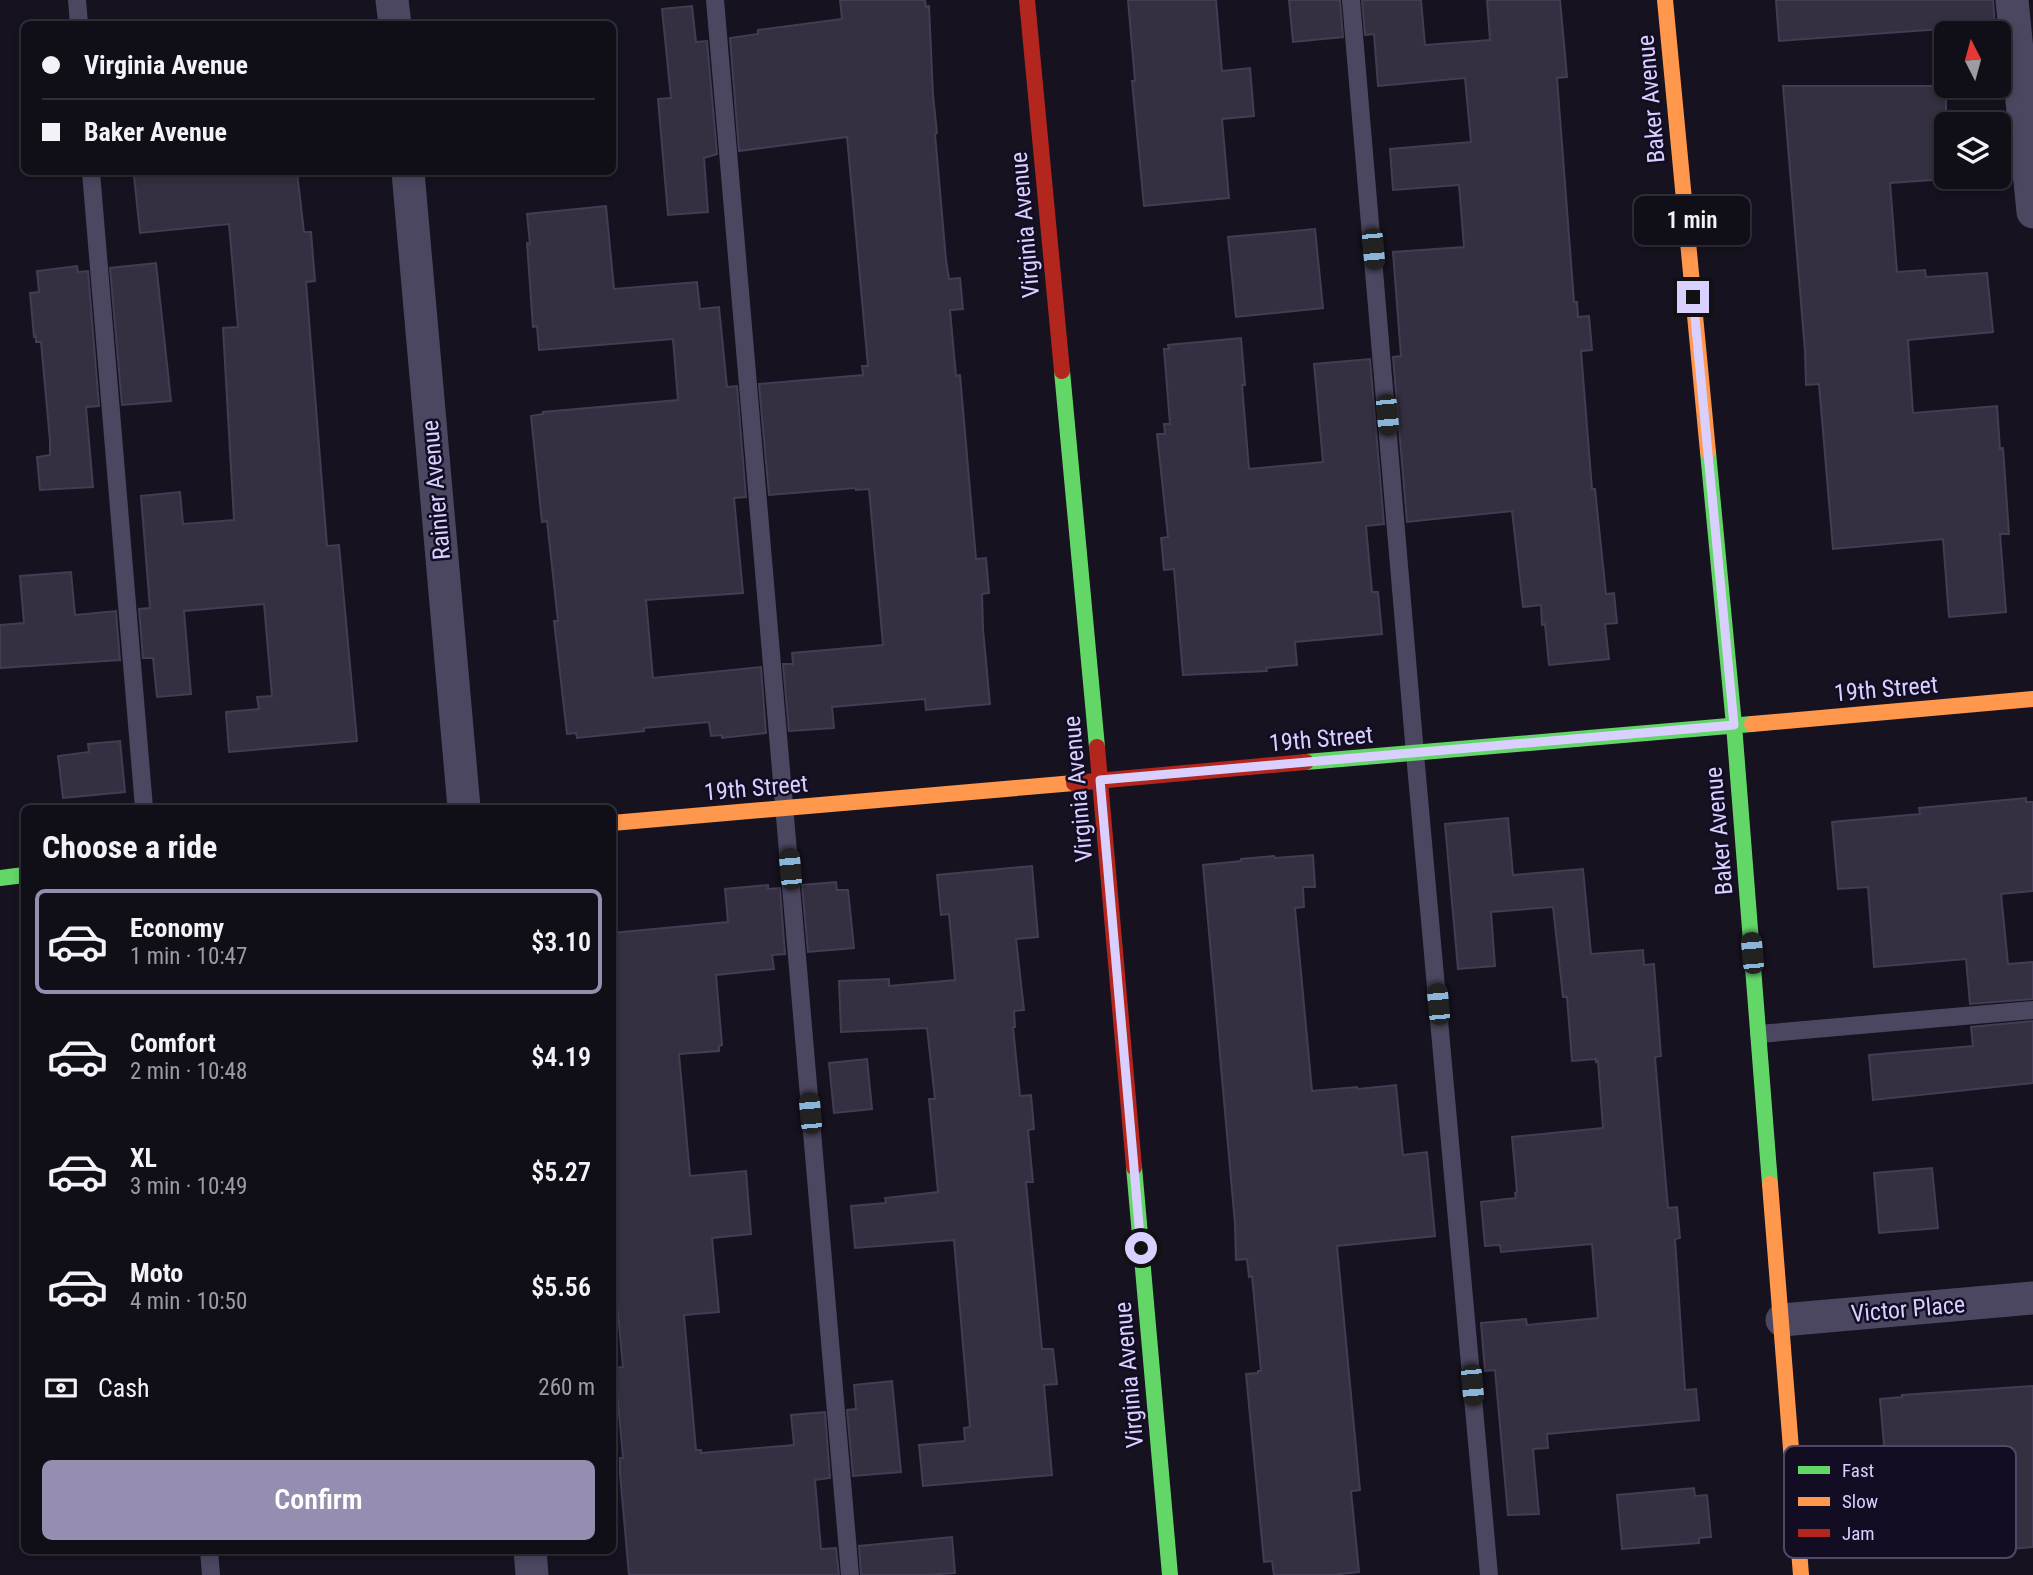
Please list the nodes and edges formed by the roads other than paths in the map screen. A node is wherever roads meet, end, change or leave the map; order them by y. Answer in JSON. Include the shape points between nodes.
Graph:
{"nodes":[{"id":1,"x":77,"y":0,"type":"edge"},
{"id":2,"x":393,"y":0,"type":"edge"},
{"id":3,"x":715,"y":0,"type":"edge"},
{"id":4,"x":1027,"y":0,"type":"edge"},
{"id":5,"x":1351,"y":0,"type":"edge"},
{"id":6,"x":1665,"y":0,"type":"edge"},
{"id":7,"x":2012,"y":0,"type":"edge"},
{"id":8,"x":79,"y":21,"type":"edge"},
{"id":9,"x":395,"y":21,"type":"edge"},
{"id":10,"x":2030,"y":146,"type":"edge"},
{"id":11,"x":91,"y":175,"type":"edge"},
{"id":12,"x":408,"y":175,"type":"edge"},
{"id":13,"x":2033,"y":212,"type":"edge"},
{"id":14,"x":2033,"y":699,"type":"edge"},
{"id":15,"x":1734,"y":725,"type":"junction"},
{"id":16,"x":1415,"y":754,"type":"junction"},
{"id":17,"x":1100,"y":780,"type":"junction"},
{"id":18,"x":144,"y":805,"type":"edge"},
{"id":19,"x":464,"y":805,"type":"edge"},
{"id":20,"x":784,"y":808,"type":"junction"},
{"id":21,"x":616,"y":823,"type":"edge"},
{"id":22,"x":21,"y":876,"type":"edge"},
{"id":23,"x":0,"y":878,"type":"edge"},
{"id":24,"x":2033,"y":1010,"type":"edge"},
{"id":25,"x":1759,"y":1034,"type":"junction"},
{"id":26,"x":2033,"y":1298,"type":"edge"},
{"id":27,"x":1783,"y":1320,"type":"junction"},
{"id":28,"x":1792,"y":1446,"type":"edge"},
{"id":29,"x":209,"y":1554,"type":"edge"},
{"id":30,"x":530,"y":1554,"type":"edge"},
{"id":31,"x":211,"y":1575,"type":"edge"},
{"id":32,"x":532,"y":1575,"type":"edge"},
{"id":33,"x":850,"y":1575,"type":"edge"},
{"id":34,"x":1170,"y":1575,"type":"edge"},
{"id":35,"x":1489,"y":1575,"type":"edge"}],
"edges":[{"from":1,"to":8,"type":"lane"},
{"from":2,"to":9,"type":"street"},
{"from":3,"to":20,"type":"lane"},
{"from":4,"to":17,"type":"street","name":"Virginia Avenue"},
{"from":5,"to":16,"type":"lane"},
{"from":6,"to":15,"type":"street","name":"Baker Avenue"},
{"from":7,"to":10,"type":"street"},
{"from":10,"to":13,"type":"street"},
{"from":11,"to":18,"type":"lane"},
{"from":12,"to":19,"type":"street","name":"Rainier Avenue"},
{"from":14,"to":15,"type":"street","name":"19th Street"},
{"from":15,"to":16,"type":"street","name":"19th Street"},
{"from":15,"to":25,"type":"street","name":"Baker Avenue"},
{"from":16,"to":17,"type":"street","name":"19th Street"},
{"from":16,"to":35,"type":"lane"},
{"from":17,"to":20,"type":"street","name":"19th Street"},
{"from":17,"to":34,"type":"street","name":"Virginia Avenue"},
{"from":20,"to":21,"type":"street","name":"19th Street"},
{"from":20,"to":33,"type":"lane"},
{"from":22,"to":23,"type":"street"},
{"from":24,"to":25,"type":"lane"},
{"from":25,"to":27,"type":"street","name":"Baker Avenue"},
{"from":26,"to":27,"type":"street","name":"Victor Place"},
{"from":27,"to":28,"type":"street","name":"Baker Avenue"},
{"from":29,"to":31,"type":"lane"},
{"from":30,"to":32,"type":"street"}]}
